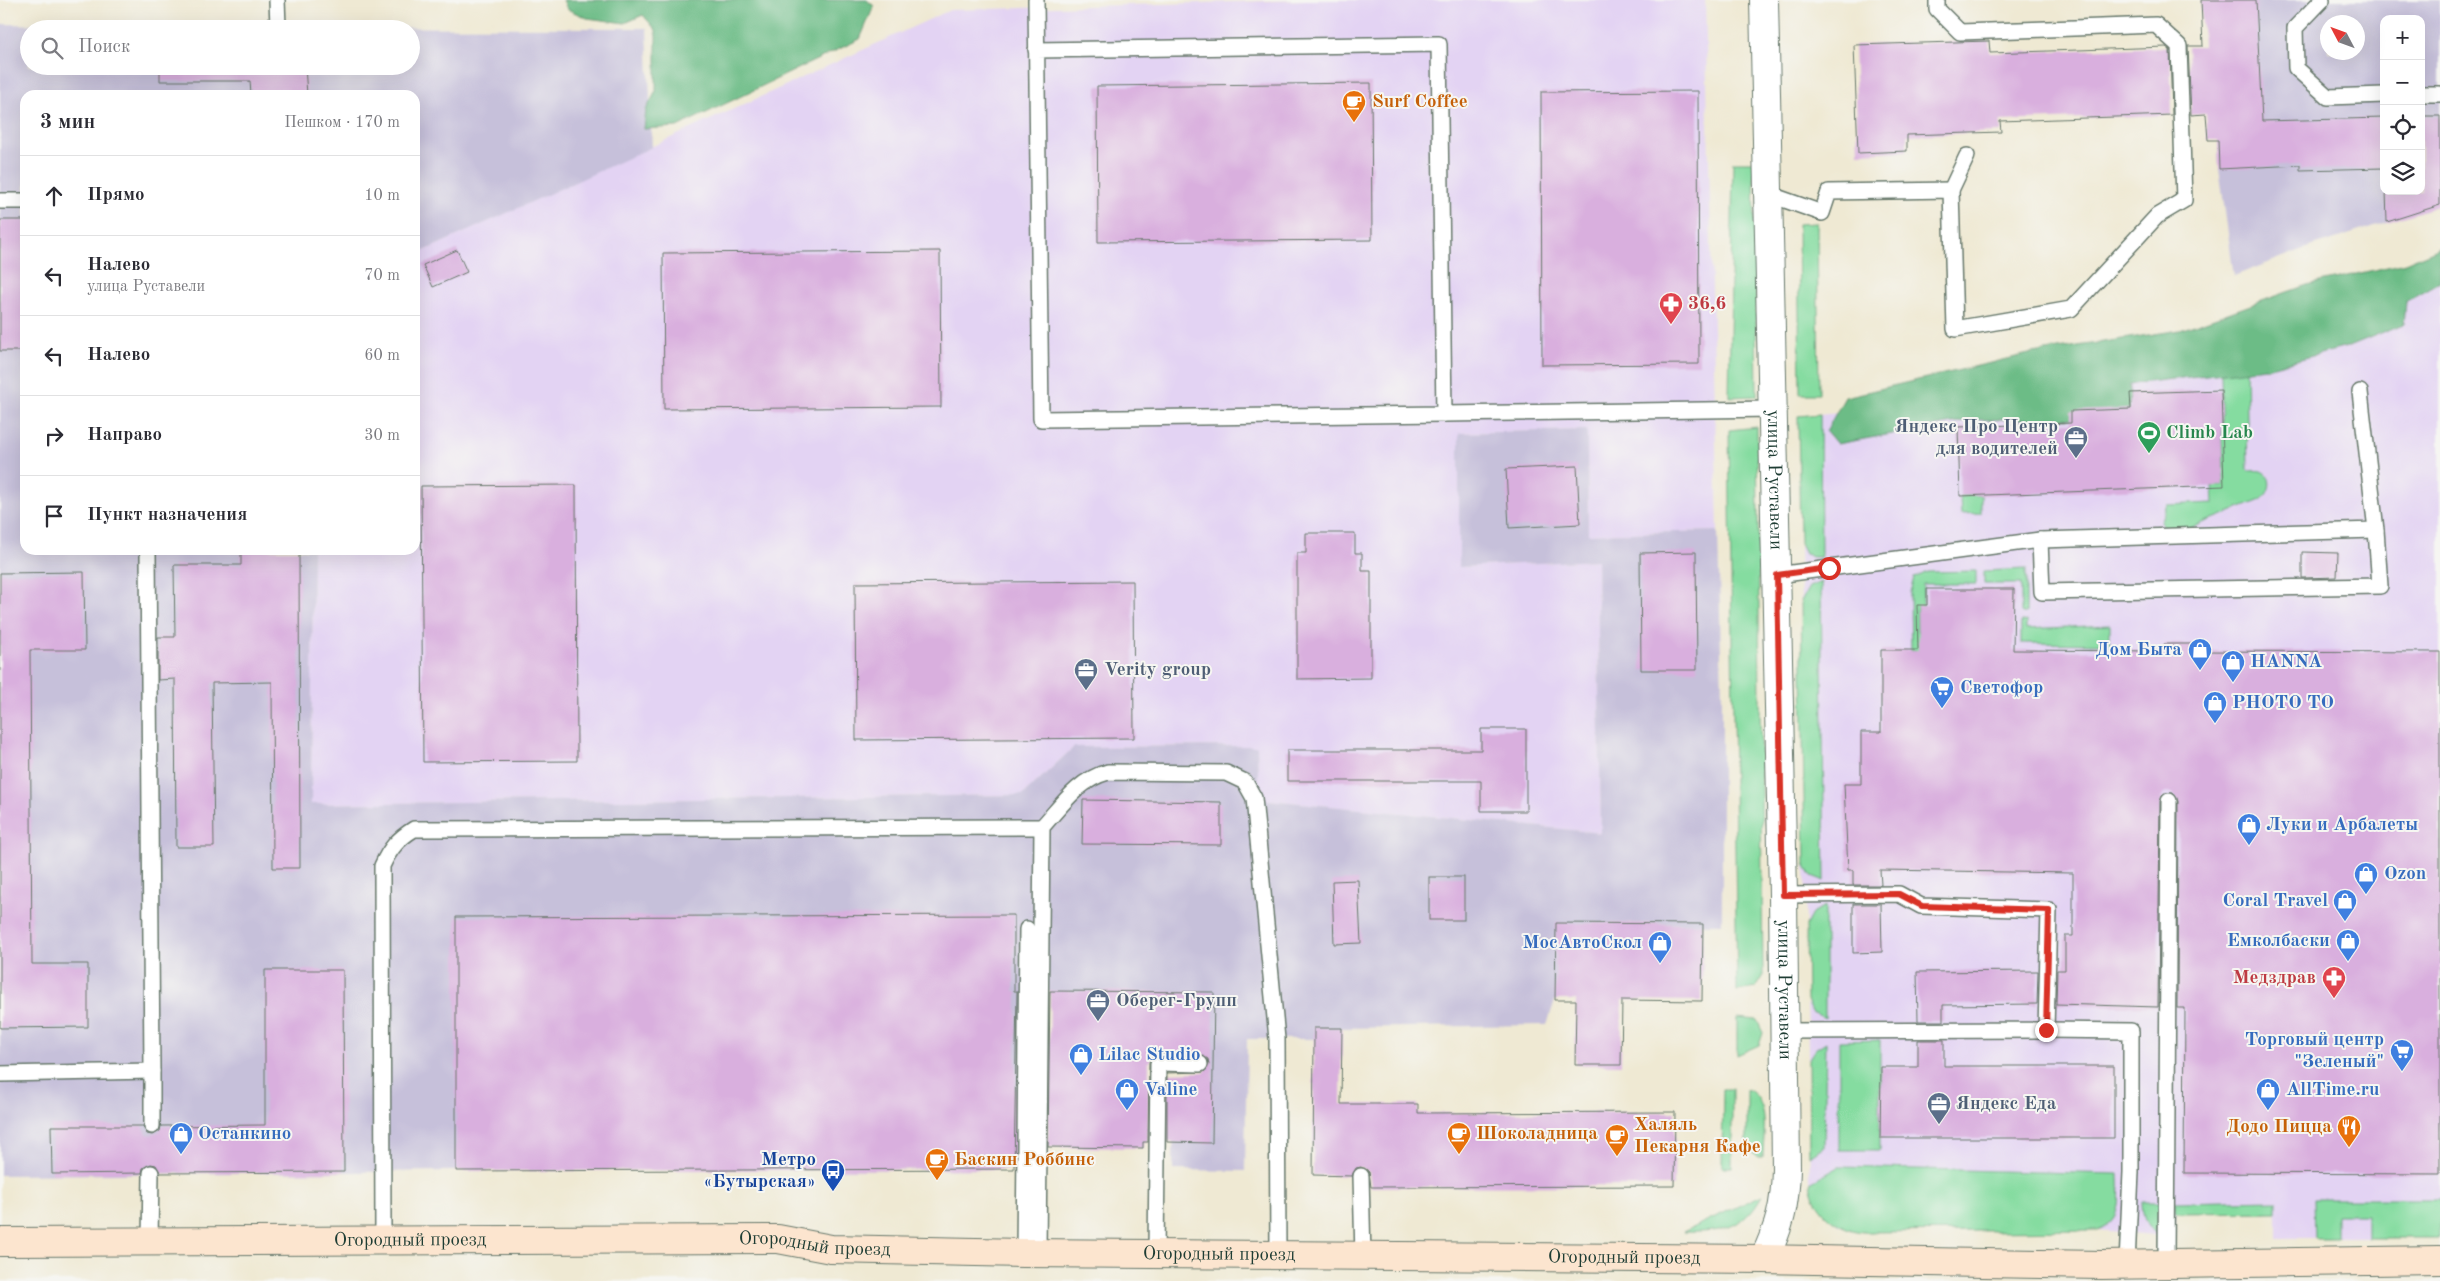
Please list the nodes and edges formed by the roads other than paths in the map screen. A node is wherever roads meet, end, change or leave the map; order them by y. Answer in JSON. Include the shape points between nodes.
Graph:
{"nodes":[{"id":1,"x":278,"y":0,"type":"edge"},
{"id":2,"x":1036,"y":0,"type":"edge"},
{"id":3,"x":1764,"y":0,"type":"edge"},
{"id":4,"x":1937,"y":0,"type":"edge"},
{"id":5,"x":2322,"y":0,"type":"edge"},
{"id":6,"x":278,"y":20,"type":"edge"},
{"id":7,"x":1036,"y":50,"type":"junction"},
{"id":8,"x":2425,"y":94,"type":"edge"},
{"id":9,"x":2440,"y":94,"type":"edge"},
{"id":10,"x":2380,"y":95,"type":"edge"},
{"id":11,"x":1967,"y":156,"type":"dead end"},
{"id":12,"x":1951,"y":190,"type":"junction"},
{"id":13,"x":1768,"y":194,"type":"junction"},
{"id":14,"x":0,"y":201,"type":"edge"},
{"id":15,"x":20,"y":201,"type":"edge"},
{"id":16,"x":2360,"y":392,"type":"dead end"},
{"id":17,"x":1772,"y":409,"type":"junction"},
{"id":18,"x":1444,"y":414,"type":"junction"},
{"id":19,"x":2376,"y":530,"type":"junction"},
{"id":20,"x":2040,"y":540,"type":"junction"},
{"id":21,"x":148,"y":555,"type":"edge"},
{"id":22,"x":1777,"y":575,"type":"junction"},
{"id":23,"x":2169,"y":801,"type":"dead end"},
{"id":24,"x":1042,"y":827,"type":"junction"},
{"id":25,"x":1783,"y":895,"type":"junction"},
{"id":26,"x":1027,"y":928,"type":"dead end"},
{"id":27,"x":1785,"y":1030,"type":"junction"},
{"id":28,"x":2046,"y":1030,"type":"junction"},
{"id":29,"x":1200,"y":1064,"type":"dead end"},
{"id":30,"x":152,"y":1071,"type":"junction"},
{"id":31,"x":0,"y":1074,"type":"edge"},
{"id":32,"x":152,"y":1126,"type":"dead end"},
{"id":33,"x":151,"y":1173,"type":"dead end"},
{"id":34,"x":1361,"y":1176,"type":"dead end"},
{"id":35,"x":383,"y":1240,"type":"junction"},
{"id":36,"x":150,"y":1241,"type":"junction"},
{"id":37,"x":0,"y":1242,"type":"edge"},
{"id":38,"x":1031,"y":1253,"type":"junction"},
{"id":39,"x":1156,"y":1253,"type":"junction"},
{"id":40,"x":1278,"y":1255,"type":"junction"},
{"id":41,"x":1363,"y":1257,"type":"junction"},
{"id":42,"x":1764,"y":1259,"type":"junction"},
{"id":43,"x":2440,"y":1260,"type":"edge"},
{"id":44,"x":2127,"y":1264,"type":"junction"},
{"id":45,"x":2166,"y":1264,"type":"junction"},
{"id":46,"x":1748,"y":1281,"type":"edge"}],
"edges":[{"from":1,"to":6,"type":"lane"},
{"from":2,"to":7,"type":"lane"},
{"from":3,"to":13,"type":"street","name":"улица Руставели"},
{"from":4,"to":12,"type":"lane","via":[[1937,9],[1960,32],[2156,25],[2179,46],[2184,200],[2158,216],[2071,309],[1955,329]]},
{"from":5,"to":10,"type":"lane","via":[[2295,28],[2296,68],[2328,97]]},
{"from":7,"to":18,"type":"lane","via":[[1041,420]]},
{"from":7,"to":18,"type":"lane","via":[[1439,44]]},
{"from":8,"to":9,"type":"lane"},
{"from":11,"to":12,"type":"lane"},
{"from":12,"to":13,"type":"lane","via":[[1829,192],[1822,213]]},
{"from":13,"to":17,"type":"street","name":"улица Руставели"},
{"from":14,"to":15,"type":"lane"},
{"from":16,"to":19,"type":"lane"},
{"from":17,"to":18,"type":"lane"},
{"from":17,"to":22,"type":"street","name":"улица Руставели"},
{"from":19,"to":20,"type":"lane"},
{"from":19,"to":20,"type":"lane","via":[[2380,586],[2042,592]]},
{"from":20,"to":22,"type":"lane"},
{"from":21,"to":30,"type":"lane"},
{"from":22,"to":25,"type":"street","name":"улица Руставели"},
{"from":23,"to":45,"type":"lane"},
{"from":24,"to":35,"type":"lane","via":[[414,829],[398,839],[382,866]]},
{"from":24,"to":38,"type":"lane"},
{"from":24,"to":40,"type":"lane","via":[[1076,789],[1095,776],[1108,772],[1226,773],[1237,776],[1250,788],[1254,798],[1278,1039]]},
{"from":25,"to":27,"type":"street","name":"улица Руставели"},
{"from":25,"to":28,"type":"lane","via":[[1899,894],[1922,906],[2049,910]]},
{"from":26,"to":38,"type":"lane"},
{"from":27,"to":28,"type":"lane"},
{"from":27,"to":42,"type":"street","name":"улица Руставели","via":[[1785,1204],[1777,1232]]},
{"from":28,"to":44,"type":"lane","via":[[2131,1031]]},
{"from":29,"to":39,"type":"lane","via":[[1158,1063]]},
{"from":30,"to":31,"type":"lane"},
{"from":30,"to":32,"type":"lane"},
{"from":33,"to":36,"type":"lane"},
{"from":34,"to":41,"type":"lane"},
{"from":35,"to":36,"type":"main road","name":"Огородный проезд"},
{"from":35,"to":38,"type":"main road","name":"Огородный проезд","via":[[778,1239],[831,1249]]},
{"from":36,"to":37,"type":"main road","name":"Огородный проезд"},
{"from":38,"to":39,"type":"main road","name":"Огородный проезд"},
{"from":39,"to":40,"type":"main road","name":"Огородный проезд"},
{"from":40,"to":41,"type":"main road","name":"Огородный проезд"},
{"from":41,"to":42,"type":"main road","name":"Огородный проезд"},
{"from":42,"to":44,"type":"main road","name":"Огородный проезд"},
{"from":42,"to":46,"type":"main road","name":"улица Руставели"},
{"from":43,"to":45,"type":"main road","name":"Огородный проезд"},
{"from":44,"to":45,"type":"main road","name":"Огородный проезд"}]}
